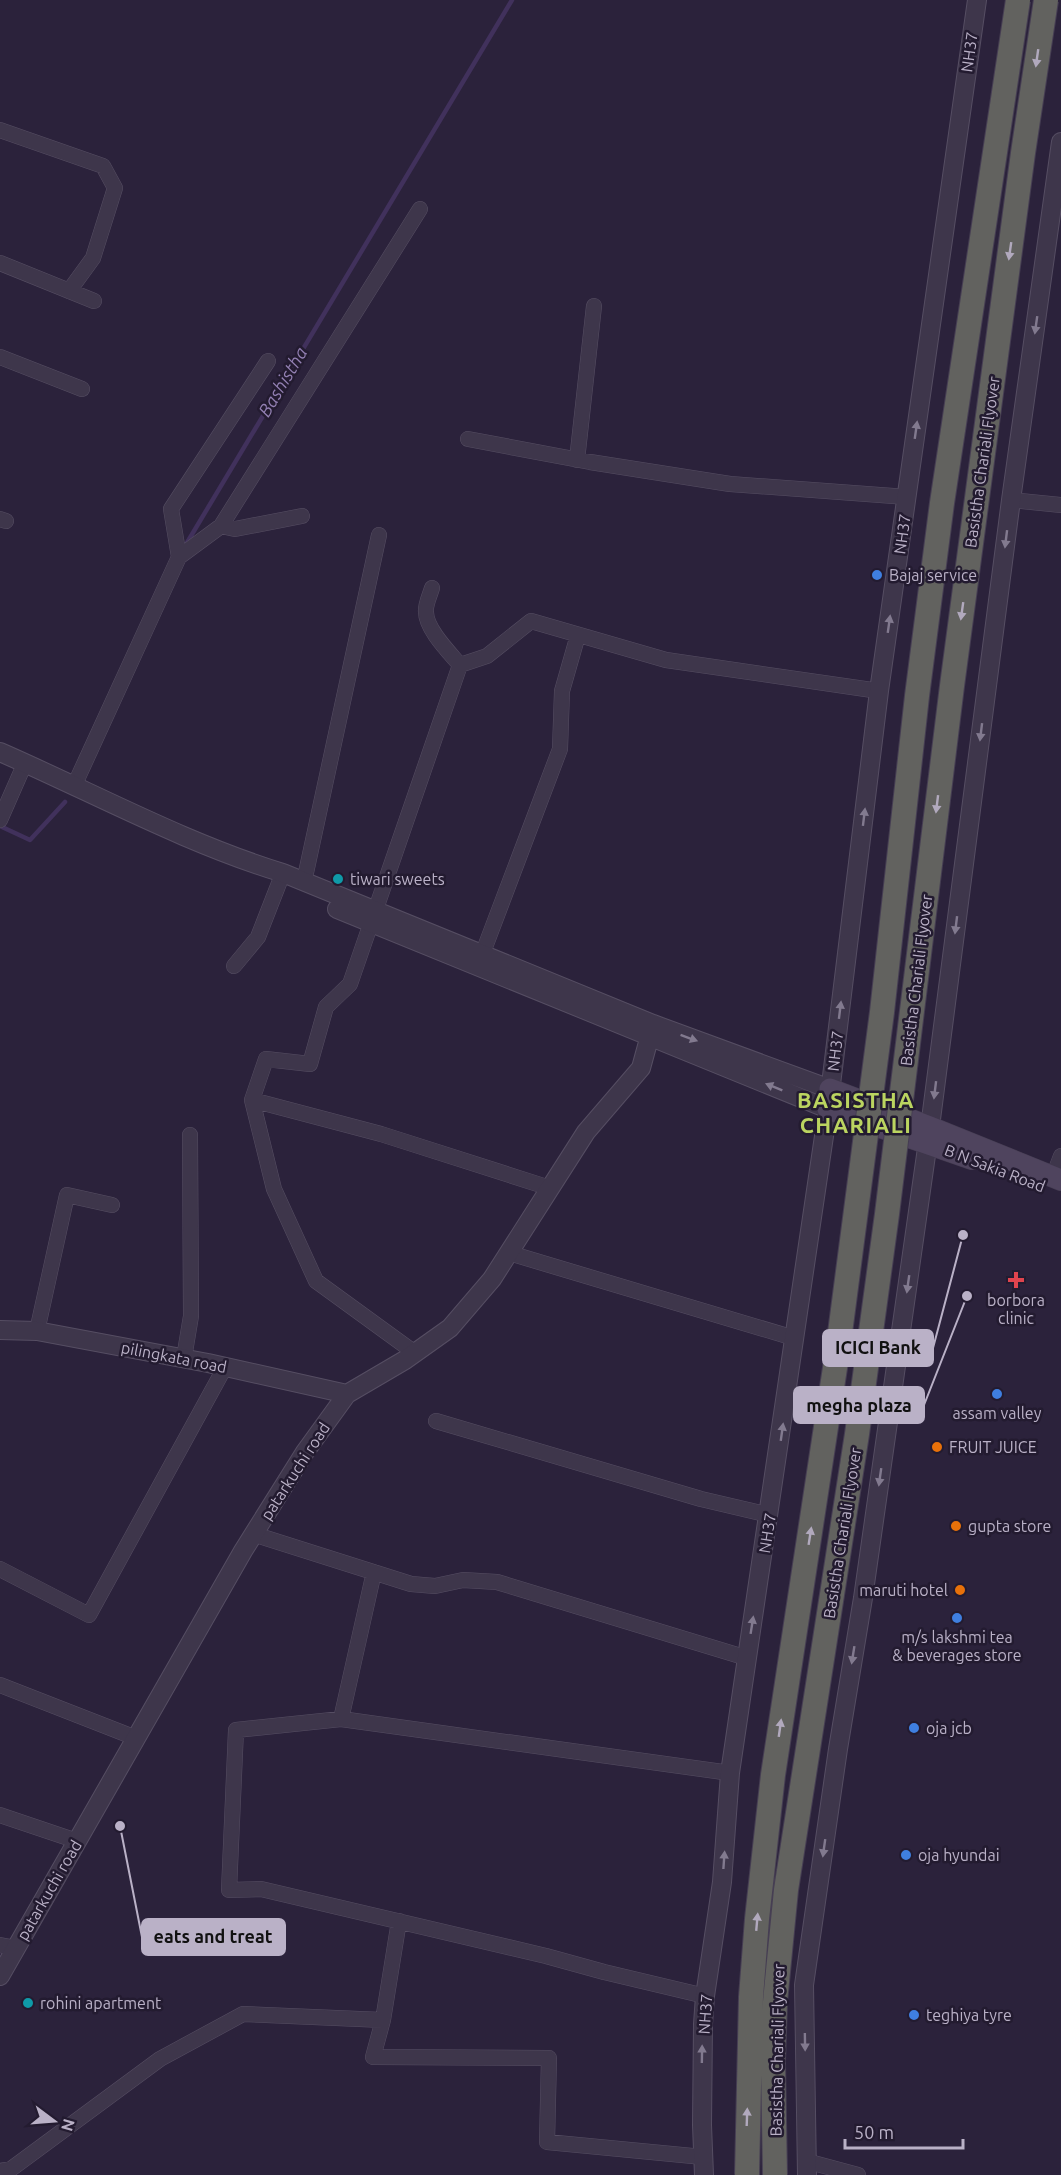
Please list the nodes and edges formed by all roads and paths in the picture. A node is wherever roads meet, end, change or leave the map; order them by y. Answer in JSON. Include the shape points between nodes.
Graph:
{"nodes":[{"id":1,"x":976,"y":0,"type":"edge"},
{"id":2,"x":1018,"y":0,"type":"edge"},
{"id":3,"x":1046,"y":0,"type":"edge"},
{"id":4,"x":0,"y":130,"type":"edge"},
{"id":5,"x":1061,"y":142,"type":"edge"},
{"id":6,"x":420,"y":209,"type":"dead end"},
{"id":7,"x":0,"y":264,"type":"edge"},
{"id":8,"x":69,"y":291,"type":"junction"},
{"id":9,"x":94,"y":301,"type":"dead end"},
{"id":10,"x":594,"y":306,"type":"dead end"},
{"id":11,"x":0,"y":357,"type":"edge"},
{"id":12,"x":268,"y":361,"type":"dead end"},
{"id":13,"x":82,"y":388,"type":"dead end"},
{"id":14,"x":468,"y":439,"type":"dead end"},
{"id":15,"x":577,"y":460,"type":"junction"},
{"id":16,"x":907,"y":497,"type":"junction"},
{"id":17,"x":1011,"y":500,"type":"junction"},
{"id":18,"x":1061,"y":505,"type":"edge"},
{"id":19,"x":302,"y":516,"type":"dead end"},
{"id":20,"x":221,"y":526,"type":"junction"},
{"id":21,"x":379,"y":536,"type":"dead end"},
{"id":22,"x":178,"y":556,"type":"junction"},
{"id":23,"x":432,"y":588,"type":"dead end"},
{"id":24,"x":578,"y":635,"type":"junction"},
{"id":25,"x":460,"y":665,"type":"junction"},
{"id":26,"x":879,"y":691,"type":"junction"},
{"id":27,"x":0,"y":752,"type":"edge"},
{"id":28,"x":25,"y":763,"type":"junction"},
{"id":29,"x":74,"y":786,"type":"junction"},
{"id":30,"x":0,"y":820,"type":"edge"},
{"id":31,"x":281,"y":879,"type":"junction"},
{"id":32,"x":304,"y":882,"type":"junction"},
{"id":33,"x":372,"y":917,"type":"junction"},
{"id":34,"x":482,"y":955,"type":"junction"},
{"id":35,"x":234,"y":966,"type":"dead end"},
{"id":36,"x":651,"y":1031,"type":"junction"},
{"id":37,"x":829,"y":1099,"type":"junction"},
{"id":38,"x":252,"y":1100,"type":"junction"},
{"id":39,"x":190,"y":1135,"type":"dead end"},
{"id":40,"x":929,"y":1135,"type":"junction"},
{"id":41,"x":1061,"y":1156,"type":"edge"},
{"id":42,"x":1058,"y":1184,"type":"edge"},
{"id":43,"x":550,"y":1188,"type":"junction"},
{"id":44,"x":112,"y":1204,"type":"dead end"},
{"id":45,"x":509,"y":1252,"type":"junction"},
{"id":46,"x":0,"y":1330,"type":"edge"},
{"id":47,"x":37,"y":1331,"type":"junction"},
{"id":48,"x":794,"y":1338,"type":"junction"},
{"id":49,"x":415,"y":1353,"type":"junction"},
{"id":50,"x":184,"y":1358,"type":"junction"},
{"id":51,"x":225,"y":1366,"type":"junction"},
{"id":52,"x":347,"y":1394,"type":"junction"},
{"id":53,"x":436,"y":1421,"type":"dead end"},
{"id":54,"x":769,"y":1515,"type":"junction"},
{"id":55,"x":254,"y":1534,"type":"junction"},
{"id":56,"x":0,"y":1569,"type":"edge"},
{"id":57,"x":374,"y":1572,"type":"junction"},
{"id":58,"x":747,"y":1658,"type":"junction"},
{"id":59,"x":0,"y":1685,"type":"edge"},
{"id":60,"x":340,"y":1719,"type":"junction"},
{"id":61,"x":136,"y":1738,"type":"junction"},
{"id":62,"x":730,"y":1773,"type":"junction"},
{"id":63,"x":0,"y":1815,"type":"edge"},
{"id":64,"x":76,"y":1842,"type":"junction"},
{"id":65,"x":399,"y":1921,"type":"junction"},
{"id":66,"x":8,"y":1946,"type":"edge"},
{"id":67,"x":0,"y":1976,"type":"edge"},
{"id":68,"x":705,"y":1996,"type":"junction"},
{"id":69,"x":383,"y":2020,"type":"junction"},
{"id":70,"x":704,"y":2166,"type":"edge"},
{"id":71,"x":807,"y":2168,"type":"edge"},
{"id":72,"x":0,"y":2171,"type":"edge"},
{"id":73,"x":747,"y":2175,"type":"edge"},
{"id":74,"x":775,"y":2175,"type":"edge"},
{"id":75,"x":858,"y":2175,"type":"edge"}],
"edges":[{"from":16,"to":1,"type":"street","name":"NH37","one_way":true},
{"from":73,"to":2,"type":"highway","name":"Basistha Chariali Flyover","one_way":true,"bridge":true,"via":[[751,1997],[773,1775],[882,1012],[942,502]]},
{"from":3,"to":74,"type":"highway","name":"Basistha Chariali Flyover","one_way":true,"bridge":true,"via":[[952,686],[859,1423],[786,1890],[775,2002]]},
{"from":4,"to":8,"type":"street","via":[[104,166],[115,188],[93,258]]},
{"from":5,"to":17,"type":"street","one_way":true},
{"from":6,"to":20,"type":"street"},
{"from":7,"to":8,"type":"street"},
{"from":8,"to":9,"type":"street"},
{"from":10,"to":15,"type":"street"},
{"from":11,"to":13,"type":"street"},
{"from":12,"to":22,"type":"street","via":[[171,509]]},
{"from":14,"to":15,"type":"street"},
{"from":15,"to":16,"type":"street","via":[[730,484]]},
{"from":26,"to":16,"type":"street","name":"NH37","one_way":true},
{"from":17,"to":18,"type":"street"},
{"from":17,"to":40,"type":"street","one_way":true},
{"from":19,"to":20,"type":"street","via":[[235,529]]},
{"from":20,"to":22,"type":"street"},
{"from":21,"to":32,"type":"street"},
{"from":22,"to":29,"type":"street"},
{"from":23,"to":25,"type":"street","via":[[426,612],[430,625]]},
{"from":24,"to":25,"type":"street","via":[[531,621],[487,656]]},
{"from":24,"to":26,"type":"street","via":[[666,660]]},
{"from":24,"to":34,"type":"street","via":[[562,691],[560,749]]},
{"from":25,"to":33,"type":"street"},
{"from":37,"to":26,"type":"street","name":"NH37","one_way":true},
{"from":27,"to":28,"type":"street"},
{"from":28,"to":29,"type":"street"},
{"from":28,"to":30,"type":"street"},
{"from":29,"to":31,"type":"street"},
{"from":31,"to":32,"type":"street"},
{"from":31,"to":33,"type":"street"},
{"from":31,"to":35,"type":"street","via":[[258,937]]},
{"from":32,"to":33,"type":"street"},
{"from":33,"to":34,"type":"street"},
{"from":33,"to":36,"type":"street"},
{"from":33,"to":38,"type":"street","via":[[350,984],[326,1007],[309,1064],[266,1059]]},
{"from":34,"to":36,"type":"street"},
{"from":36,"to":37,"type":"street"},
{"from":36,"to":43,"type":"street","name":"patarkuchi road","via":[[641,1068],[586,1132]]},
{"from":37,"to":40,"type":"main road","name":"B N Sakia Road"},
{"from":37,"to":48,"type":"street","name":"NH37"},
{"from":38,"to":43,"type":"street","via":[[381,1134]]},
{"from":38,"to":49,"type":"street","via":[[274,1189],[316,1281]]},
{"from":39,"to":50,"type":"street","via":[[191,1316]]},
{"from":40,"to":42,"type":"main road","name":"B N Sakia Road"},
{"from":40,"to":71,"type":"street","one_way":true,"via":[[804,1985]]},
{"from":41,"to":42,"type":"street"},
{"from":43,"to":45,"type":"street","name":"patarkuchi road"},
{"from":44,"to":47,"type":"street","via":[[68,1195]]},
{"from":45,"to":48,"type":"street"},
{"from":45,"to":49,"type":"street","name":"patarkuchi road","via":[[492,1279],[450,1328]]},
{"from":46,"to":47,"type":"street","name":"pilingkata road"},
{"from":47,"to":50,"type":"street","name":"pilingkata road"},
{"from":54,"to":48,"type":"street","name":"NH37","one_way":true},
{"from":49,"to":52,"type":"street","name":"patarkuchi road"},
{"from":50,"to":51,"type":"street","name":"pilingkata road"},
{"from":51,"to":52,"type":"street","name":"pilingkata road"},
{"from":51,"to":56,"type":"street","via":[[88,1615]]},
{"from":52,"to":55,"type":"street","name":"patarkuchi road"},
{"from":53,"to":54,"type":"street","via":[[701,1499]]},
{"from":58,"to":54,"type":"street","name":"NH37","one_way":true},
{"from":55,"to":57,"type":"street"},
{"from":55,"to":61,"type":"street","name":"patarkuchi road"},
{"from":57,"to":58,"type":"street","via":[[411,1584],[435,1586],[463,1580],[498,1582]]},
{"from":57,"to":60,"type":"street"},
{"from":58,"to":62,"type":"street","name":"NH37"},
{"from":59,"to":61,"type":"street"},
{"from":60,"to":62,"type":"street"},
{"from":60,"to":65,"type":"street","via":[[236,1730],[229,1890],[261,1889]]},
{"from":61,"to":64,"type":"street","name":"patarkuchi road"},
{"from":68,"to":62,"type":"street","name":"NH37","one_way":true,"via":[[722,1882]]},
{"from":63,"to":64,"type":"street"},
{"from":64,"to":66,"type":"street","name":"patarkuchi road"},
{"from":65,"to":68,"type":"street"},
{"from":65,"to":69,"type":"street"},
{"from":66,"to":67,"type":"street","name":"patarkuchi road"},
{"from":70,"to":68,"type":"street","name":"NH37","one_way":true},
{"from":69,"to":70,"type":"street","via":[[374,2057],[549,2058],[547,2142]]},
{"from":69,"to":72,"type":"street","via":[[243,2014],[160,2059],[11,2169]]},
{"from":71,"to":75,"type":"street"}]}
